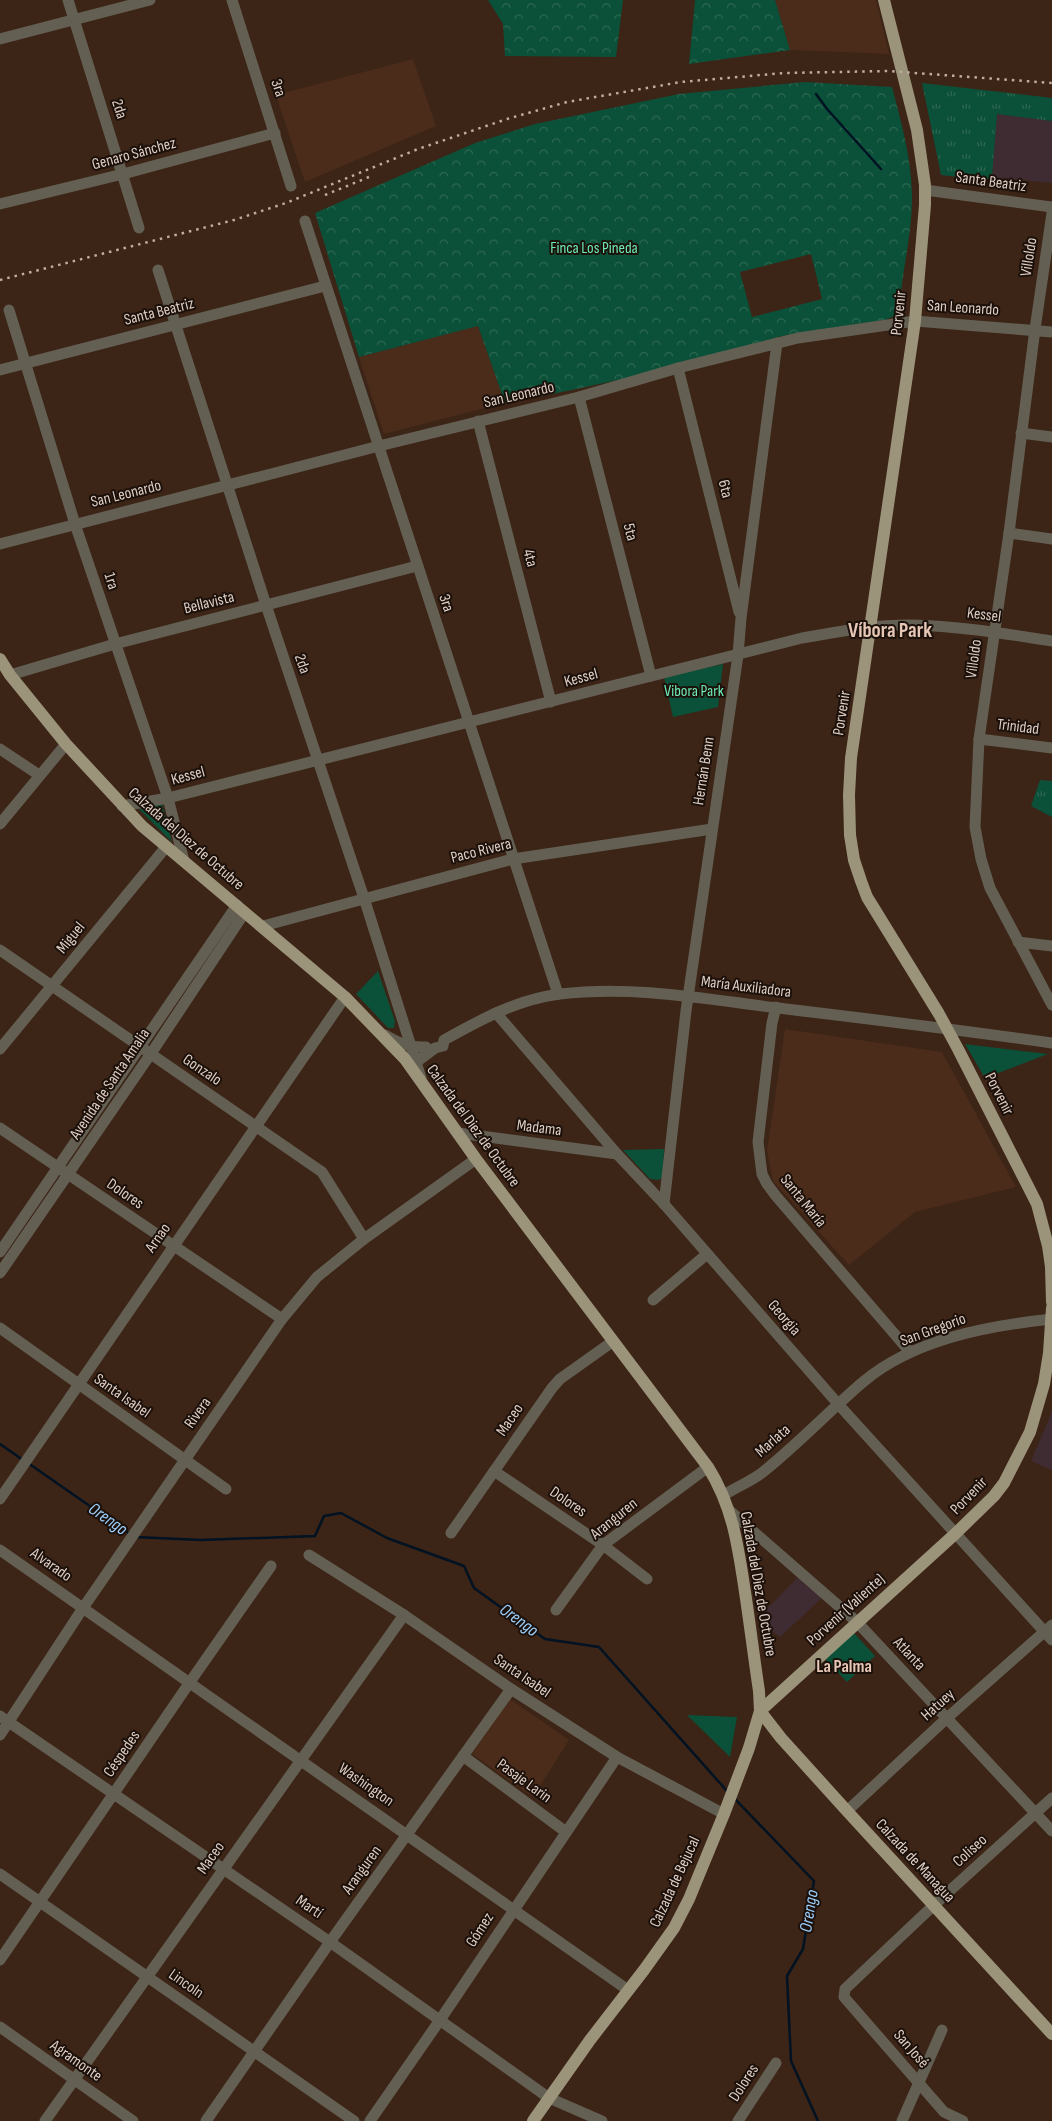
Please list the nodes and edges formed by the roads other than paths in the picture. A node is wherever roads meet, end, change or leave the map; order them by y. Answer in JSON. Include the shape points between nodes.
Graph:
{"nodes":[{"id":1,"x":68,"y":0,"type":"edge"},
{"id":2,"x":150,"y":0,"type":"edge"},
{"id":3,"x":232,"y":0,"type":"edge"},
{"id":4,"x":884,"y":0,"type":"edge"},
{"id":5,"x":74,"y":20,"type":"junction"},
{"id":6,"x":0,"y":39,"type":"edge"},
{"id":7,"x":275,"y":133,"type":"junction"},
{"id":8,"x":123,"y":174,"type":"junction"},
{"id":9,"x":291,"y":186,"type":"dead end"},
{"id":10,"x":925,"y":190,"type":"junction"},
{"id":11,"x":0,"y":204,"type":"edge"},
{"id":12,"x":1052,"y":207,"type":"edge"},
{"id":13,"x":1052,"y":213,"type":"edge"},
{"id":14,"x":305,"y":221,"type":"dead end"},
{"id":15,"x":139,"y":228,"type":"dead end"},
{"id":16,"x":158,"y":270,"type":"dead end"},
{"id":17,"x":325,"y":286,"type":"junction"},
{"id":18,"x":9,"y":310,"type":"dead end"},
{"id":19,"x":915,"y":321,"type":"junction"},
{"id":20,"x":174,"y":324,"type":"junction"},
{"id":21,"x":1035,"y":329,"type":"junction"},
{"id":22,"x":1052,"y":332,"type":"edge"},
{"id":23,"x":777,"y":343,"type":"junction"},
{"id":24,"x":26,"y":363,"type":"junction"},
{"id":25,"x":678,"y":368,"type":"junction"},
{"id":26,"x":0,"y":370,"type":"edge"},
{"id":27,"x":579,"y":397,"type":"junction"},
{"id":28,"x":478,"y":421,"type":"junction"},
{"id":29,"x":1021,"y":433,"type":"junction"},
{"id":30,"x":1052,"y":437,"type":"edge"},
{"id":31,"x":379,"y":446,"type":"junction"},
{"id":32,"x":227,"y":485,"type":"junction"},
{"id":33,"x":75,"y":524,"type":"junction"},
{"id":34,"x":1010,"y":533,"type":"junction"},
{"id":35,"x":1052,"y":539,"type":"edge"},
{"id":36,"x":0,"y":544,"type":"edge"},
{"id":37,"x":417,"y":566,"type":"junction"},
{"id":38,"x":266,"y":605,"type":"junction"},
{"id":39,"x":740,"y":618,"type":"junction"},
{"id":40,"x":871,"y":628,"type":"junction"},
{"id":41,"x":994,"y":633,"type":"junction"},
{"id":42,"x":1052,"y":641,"type":"edge"},
{"id":43,"x":115,"y":644,"type":"junction"},
{"id":44,"x":738,"y":656,"type":"junction"},
{"id":45,"x":0,"y":659,"type":"edge"},
{"id":46,"x":10,"y":676,"type":"junction"},
{"id":47,"x":651,"y":676,"type":"junction"},
{"id":48,"x":551,"y":702,"type":"junction"},
{"id":49,"x":469,"y":723,"type":"junction"},
{"id":50,"x":979,"y":739,"type":"junction"},
{"id":51,"x":66,"y":744,"type":"junction"},
{"id":52,"x":1052,"y":748,"type":"edge"},
{"id":53,"x":0,"y":749,"type":"edge"},
{"id":54,"x":317,"y":759,"type":"junction"},
{"id":55,"x":39,"y":775,"type":"junction"},
{"id":56,"x":168,"y":798,"type":"junction"},
{"id":57,"x":122,"y":806,"type":"junction"},
{"id":58,"x":0,"y":824,"type":"edge"},
{"id":59,"x":712,"y":828,"type":"junction"},
{"id":60,"x":166,"y":847,"type":"junction"},
{"id":61,"x":513,"y":859,"type":"junction"},
{"id":62,"x":184,"y":861,"type":"junction"},
{"id":63,"x":364,"y":898,"type":"junction"},
{"id":64,"x":241,"y":909,"type":"junction"},
{"id":65,"x":263,"y":926,"type":"junction"},
{"id":66,"x":1018,"y":942,"type":"junction"},
{"id":67,"x":1052,"y":946,"type":"edge"},
{"id":68,"x":0,"y":950,"type":"edge"},
{"id":69,"x":52,"y":987,"type":"junction"},
{"id":70,"x":558,"y":994,"type":"junction"},
{"id":71,"x":688,"y":996,"type":"junction"},
{"id":72,"x":345,"y":997,"type":"junction"},
{"id":73,"x":1052,"y":1005,"type":"edge"},
{"id":74,"x":776,"y":1008,"type":"junction"},
{"id":75,"x":496,"y":1012,"type":"junction"},
{"id":76,"x":946,"y":1028,"type":"junction"},
{"id":77,"x":444,"y":1040,"type":"junction"},
{"id":78,"x":1052,"y":1043,"type":"edge"},
{"id":79,"x":0,"y":1049,"type":"edge"},
{"id":80,"x":145,"y":1052,"type":"junction"},
{"id":81,"x":411,"y":1057,"type":"junction"},
{"id":82,"x":257,"y":1126,"type":"junction"},
{"id":83,"x":0,"y":1128,"type":"edge"},
{"id":84,"x":458,"y":1133,"type":"junction"},
{"id":85,"x":617,"y":1154,"type":"junction"},
{"id":86,"x":476,"y":1159,"type":"junction"},
{"id":87,"x":63,"y":1171,"type":"junction"},
{"id":88,"x":664,"y":1204,"type":"junction"},
{"id":89,"x":364,"y":1239,"type":"junction"},
{"id":90,"x":172,"y":1246,"type":"junction"},
{"id":91,"x":0,"y":1252,"type":"edge"},
{"id":92,"x":706,"y":1254,"type":"junction"},
{"id":93,"x":0,"y":1273,"type":"edge"},
{"id":94,"x":653,"y":1300,"type":"dead end"},
{"id":95,"x":1052,"y":1302,"type":"edge"},
{"id":96,"x":1052,"y":1308,"type":"edge"},
{"id":97,"x":1052,"y":1318,"type":"edge"},
{"id":98,"x":282,"y":1319,"type":"junction"},
{"id":99,"x":0,"y":1328,"type":"edge"},
{"id":100,"x":612,"y":1342,"type":"junction"},
{"id":101,"x":910,"y":1352,"type":"junction"},
{"id":102,"x":78,"y":1385,"type":"junction"},
{"id":103,"x":838,"y":1405,"type":"junction"},
{"id":104,"x":185,"y":1460,"type":"junction"},
{"id":105,"x":708,"y":1467,"type":"junction"},
{"id":106,"x":494,"y":1471,"type":"junction"},
{"id":107,"x":226,"y":1489,"type":"dead end"},
{"id":108,"x":724,"y":1495,"type":"junction"},
{"id":109,"x":0,"y":1499,"type":"edge"},
{"id":110,"x":730,"y":1512,"type":"junction"},
{"id":111,"x":451,"y":1533,"type":"dead end"},
{"id":112,"x":955,"y":1534,"type":"junction"},
{"id":113,"x":603,"y":1546,"type":"junction"},
{"id":114,"x":0,"y":1550,"type":"edge"},
{"id":115,"x":308,"y":1555,"type":"dead end"},
{"id":116,"x":271,"y":1566,"type":"dead end"},
{"id":117,"x":647,"y":1579,"type":"dead end"},
{"id":118,"x":84,"y":1608,"type":"junction"},
{"id":119,"x":556,"y":1610,"type":"dead end"},
{"id":120,"x":404,"y":1614,"type":"junction"},
{"id":121,"x":858,"y":1622,"type":"junction"},
{"id":122,"x":1050,"y":1632,"type":"edge"},
{"id":123,"x":190,"y":1682,"type":"junction"},
{"id":124,"x":512,"y":1689,"type":"junction"},
{"id":125,"x":760,"y":1711,"type":"junction"},
{"id":126,"x":947,"y":1718,"type":"junction"},
{"id":127,"x":4,"y":1719,"type":"edge"},
{"id":128,"x":0,"y":1735,"type":"edge"},
{"id":129,"x":781,"y":1738,"type":"junction"},
{"id":130,"x":749,"y":1748,"type":"junction"},
{"id":131,"x":463,"y":1756,"type":"junction"},
{"id":132,"x":617,"y":1757,"type":"junction"},
{"id":133,"x":301,"y":1760,"type":"junction"},
{"id":134,"x":115,"y":1794,"type":"junction"},
{"id":135,"x":1052,"y":1798,"type":"edge"},
{"id":136,"x":725,"y":1809,"type":"junction"},
{"id":137,"x":846,"y":1811,"type":"junction"},
{"id":138,"x":1036,"y":1813,"type":"junction"},
{"id":139,"x":1052,"y":1831,"type":"edge"},
{"id":140,"x":566,"y":1832,"type":"junction"},
{"id":141,"x":408,"y":1834,"type":"junction"},
{"id":142,"x":223,"y":1869,"type":"junction"},
{"id":143,"x":0,"y":1874,"type":"edge"},
{"id":144,"x":41,"y":1902,"type":"junction"},
{"id":145,"x":934,"y":1905,"type":"junction"},
{"id":146,"x":514,"y":1909,"type":"junction"},
{"id":147,"x":330,"y":1942,"type":"junction"},
{"id":148,"x":0,"y":1960,"type":"edge"},
{"id":149,"x":148,"y":1977,"type":"junction"},
{"id":150,"x":845,"y":1989,"type":"joint"},
{"id":151,"x":628,"y":1990,"type":"junction"},
{"id":152,"x":440,"y":2020,"type":"junction"},
{"id":153,"x":1051,"y":2026,"type":"edge"},
{"id":154,"x":0,"y":2028,"type":"edge"},
{"id":155,"x":942,"y":2030,"type":"dead end"},
{"id":156,"x":254,"y":2052,"type":"junction"},
{"id":157,"x":776,"y":2062,"type":"dead end"},
{"id":158,"x":74,"y":2080,"type":"junction"},
{"id":159,"x":918,"y":2082,"type":"junction"},
{"id":160,"x":549,"y":2098,"type":"junction"},
{"id":161,"x":45,"y":2121,"type":"edge"},
{"id":162,"x":133,"y":2121,"type":"edge"},
{"id":163,"x":206,"y":2121,"type":"edge"},
{"id":164,"x":354,"y":2121,"type":"edge"},
{"id":165,"x":370,"y":2121,"type":"edge"},
{"id":166,"x":532,"y":2121,"type":"edge"},
{"id":167,"x":602,"y":2121,"type":"edge"},
{"id":168,"x":738,"y":2121,"type":"edge"},
{"id":169,"x":902,"y":2121,"type":"edge"},
{"id":170,"x":963,"y":2121,"type":"edge"}],
"edges":[{"from":1,"to":5,"type":"street","name":"2da"},
{"from":2,"to":5,"type":"street"},
{"from":3,"to":7,"type":"street","name":"3ra"},
{"from":4,"to":10,"type":"main road","name":"Porvenir","via":[[917,130]]},
{"from":5,"to":6,"type":"street"},
{"from":5,"to":8,"type":"street","name":"2da"},
{"from":7,"to":8,"type":"street","name":"Genaro Sánchez"},
{"from":7,"to":9,"type":"street","name":"3ra"},
{"from":8,"to":11,"type":"street","name":"Genaro Sánchez"},
{"from":8,"to":15,"type":"street","name":"2da"},
{"from":10,"to":12,"type":"street","name":"Santa Beatriz"},
{"from":10,"to":19,"type":"main road","name":"Porvenir"},
{"from":13,"to":21,"type":"street","name":"Villoldo"},
{"from":14,"to":17,"type":"street","name":"3ra"},
{"from":16,"to":20,"type":"street","name":"2da"},
{"from":17,"to":20,"type":"street","name":"Santa Beatriz"},
{"from":17,"to":31,"type":"street","name":"3ra"},
{"from":18,"to":24,"type":"street","name":"1ra"},
{"from":19,"to":21,"type":"street","name":"San Leonardo"},
{"from":19,"to":23,"type":"street","name":"San Leonardo"},
{"from":19,"to":40,"type":"main road","name":"Porvenir"},
{"from":20,"to":24,"type":"street","name":"Santa Beatriz"},
{"from":20,"to":32,"type":"street","name":"2da"},
{"from":21,"to":22,"type":"street","name":"San Leonardo"},
{"from":21,"to":29,"type":"street","name":"Villoldo"},
{"from":23,"to":25,"type":"street","name":"San Leonardo"},
{"from":23,"to":39,"type":"street","name":"Hernán Benn"},
{"from":24,"to":26,"type":"street","name":"Santa Beatriz"},
{"from":24,"to":33,"type":"street","name":"1ra"},
{"from":25,"to":27,"type":"street","name":"San Leonardo"},
{"from":25,"to":39,"type":"street","name":"6ta"},
{"from":27,"to":28,"type":"street","name":"San Leonardo"},
{"from":27,"to":47,"type":"street","name":"5ta"},
{"from":28,"to":31,"type":"street","name":"San Leonardo"},
{"from":28,"to":48,"type":"street","name":"4ta"},
{"from":29,"to":30,"type":"street"},
{"from":29,"to":34,"type":"street","name":"Villoldo"},
{"from":31,"to":32,"type":"street","name":"San Leonardo"},
{"from":31,"to":37,"type":"street","name":"3ra"},
{"from":32,"to":33,"type":"street","name":"San Leonardo"},
{"from":32,"to":38,"type":"street","name":"2da"},
{"from":33,"to":36,"type":"street","name":"San Leonardo"},
{"from":33,"to":43,"type":"street","name":"1ra"},
{"from":34,"to":35,"type":"street"},
{"from":34,"to":41,"type":"street","name":"Villoldo"},
{"from":37,"to":38,"type":"street","name":"Bellavista"},
{"from":37,"to":49,"type":"street","name":"3ra"},
{"from":38,"to":43,"type":"street","name":"Bellavista"},
{"from":38,"to":54,"type":"street","name":"2da"},
{"from":39,"to":44,"type":"street","name":"Hernán Benn"},
{"from":40,"to":41,"type":"street","name":"Kessel","via":[[910,625]]},
{"from":40,"to":44,"type":"street","name":"Kessel","via":[[802,638]]},
{"from":40,"to":76,"type":"main road","name":"Porvenir","via":[[851,758],[849,817],[853,854],[867,897]]},
{"from":41,"to":42,"type":"street","name":"Kessel"},
{"from":41,"to":50,"type":"street","name":"Villoldo"},
{"from":43,"to":46,"type":"street","name":"Bellavista"},
{"from":43,"to":56,"type":"street","name":"1ra"},
{"from":44,"to":47,"type":"street","name":"Kessel"},
{"from":44,"to":59,"type":"street","name":"Hernán Benn"},
{"from":45,"to":46,"type":"main road","name":"Calzada del Diez de Octubre"},
{"from":46,"to":51,"type":"main road","name":"Calzada del Diez de Octubre"},
{"from":47,"to":48,"type":"street","name":"Kessel"},
{"from":48,"to":49,"type":"street","name":"Kessel"},
{"from":49,"to":54,"type":"street","name":"Kessel"},
{"from":49,"to":61,"type":"street","name":"3ra"},
{"from":50,"to":52,"type":"street","name":"Trinidad"},
{"from":50,"to":66,"type":"street","name":"Villoldo","via":[[974,827],[990,888]]},
{"from":51,"to":55,"type":"street"},
{"from":51,"to":57,"type":"main road","name":"Calzada del Diez de Octubre"},
{"from":53,"to":55,"type":"street"},
{"from":54,"to":56,"type":"street","name":"Kessel"},
{"from":54,"to":63,"type":"street","name":"2da"},
{"from":55,"to":58,"type":"street"},
{"from":56,"to":57,"type":"street","name":"Kessel"},
{"from":56,"to":62,"type":"street","name":"1ra"},
{"from":57,"to":60,"type":"main road","name":"Calzada del Diez de Octubre"},
{"from":59,"to":61,"type":"street","name":"Paco Rivera"},
{"from":59,"to":71,"type":"street","name":"Hernán Benn"},
{"from":60,"to":62,"type":"main road","name":"Calzada del Diez de Octubre"},
{"from":60,"to":69,"type":"street","name":"Miguel"},
{"from":61,"to":63,"type":"street","name":"Paco Rivera"},
{"from":61,"to":70,"type":"street","name":"3ra"},
{"from":62,"to":64,"type":"main road","name":"Calzada del Diez de Octubre"},
{"from":63,"to":65,"type":"street","name":"Paco Rivera"},
{"from":63,"to":81,"type":"street","name":"2da"},
{"from":64,"to":65,"type":"main road","name":"Calzada del Diez de Octubre"},
{"from":64,"to":80,"type":"street","name":"Avenida de Santa Amalia"},
{"from":65,"to":72,"type":"main road","name":"Calzada del Diez de Octubre"},
{"from":66,"to":67,"type":"street"},
{"from":66,"to":73,"type":"street","name":"Villoldo"},
{"from":68,"to":69,"type":"street","name":"Gonzalo"},
{"from":69,"to":79,"type":"street","name":"Miguel"},
{"from":69,"to":80,"type":"street","name":"Gonzalo"},
{"from":70,"to":71,"type":"street","name":"María Auxiliadora","via":[[622,991]]},
{"from":70,"to":75,"type":"street","name":"María Auxiliadora"},
{"from":71,"to":74,"type":"street","name":"María Auxiliadora"},
{"from":71,"to":88,"type":"street","name":"Hernán Benn"},
{"from":72,"to":81,"type":"main road","name":"Calzada del Diez de Octubre"},
{"from":72,"to":82,"type":"street","name":"Arnao"},
{"from":74,"to":76,"type":"street","name":"María Auxiliadora"},
{"from":74,"to":101,"type":"street","name":"Santa María","via":[[758,1142],[762,1174],[766,1184]]},
{"from":75,"to":77,"type":"street","name":"María Auxiliadora"},
{"from":75,"to":85,"type":"street","name":"Georgia"},
{"from":76,"to":78,"type":"street","name":"María Auxiliadora"},
{"from":76,"to":95,"type":"main road","name":"Porvenir","via":[[1037,1204],[1048,1246]]},
{"from":77,"to":81,"type":"street","name":"María Auxiliadora","via":[[438,1038]]},
{"from":77,"to":81,"type":"street","name":"María Auxiliadora","via":[[443,1046]]},
{"from":80,"to":82,"type":"street","name":"Gonzalo"},
{"from":80,"to":87,"type":"street","name":"Avenida de Santa Amalia"},
{"from":81,"to":84,"type":"main road","name":"Calzada del Diez de Octubre","via":[[422,1082]]},
{"from":82,"to":89,"type":"street","name":"Gonzalo","via":[[322,1172]]},
{"from":82,"to":90,"type":"street","name":"Arnao"},
{"from":83,"to":87,"type":"street","name":"Dolores"},
{"from":84,"to":85,"type":"street","name":"Madama"},
{"from":84,"to":86,"type":"main road","name":"Calzada del Diez de Octubre"},
{"from":85,"to":88,"type":"street","name":"Georgia"},
{"from":86,"to":89,"type":"street","name":"Rivera"},
{"from":86,"to":100,"type":"main road","name":"Calzada del Diez de Octubre"},
{"from":87,"to":90,"type":"street","name":"Dolores"},
{"from":87,"to":91,"type":"street","name":"Avenida de Santa Amalia"},
{"from":87,"to":93,"type":"street","name":"Avenida de Santa Amalia"},
{"from":88,"to":92,"type":"street","name":"Georgia"},
{"from":89,"to":98,"type":"street","name":"Rivera","via":[[317,1278]]},
{"from":90,"to":98,"type":"street","name":"Dolores"},
{"from":90,"to":102,"type":"street","name":"Arnao"},
{"from":92,"to":94,"type":"street"},
{"from":92,"to":103,"type":"street","name":"Georgia"},
{"from":96,"to":97,"type":"main road","name":"Porvenir"},
{"from":97,"to":101,"type":"street","name":"San Gregorio","via":[[972,1332]]},
{"from":97,"to":112,"type":"main road","name":"Porvenir","via":[[1044,1384],[1030,1432],[1004,1483]]},
{"from":98,"to":104,"type":"street","name":"Rivera"},
{"from":99,"to":102,"type":"street","name":"Santa Isabel"},
{"from":100,"to":105,"type":"main road","name":"Calzada del Diez de Octubre"},
{"from":100,"to":106,"type":"street","name":"Maceo","via":[[560,1379]]},
{"from":101,"to":103,"type":"street","name":"San Gregorio","via":[[864,1381]]},
{"from":102,"to":104,"type":"street","name":"Santa Isabel"},
{"from":102,"to":109,"type":"street","name":"Arnao"},
{"from":103,"to":108,"type":"street","name":"Marlata","via":[[762,1473]]},
{"from":103,"to":112,"type":"street","name":"Georgia"},
{"from":104,"to":107,"type":"street","name":"Santa Isabel"},
{"from":104,"to":118,"type":"street","name":"Rivera"},
{"from":105,"to":108,"type":"main road","name":"Calzada del Diez de Octubre"},
{"from":105,"to":113,"type":"street","name":"Aranguren"},
{"from":106,"to":111,"type":"street","name":"Maceo"},
{"from":106,"to":113,"type":"street","name":"Dolores"},
{"from":108,"to":110,"type":"main road","name":"Calzada del Diez de Octubre"},
{"from":110,"to":121,"type":"street","name":"Atlanta"},
{"from":110,"to":125,"type":"main road","name":"Calzada del Diez de Octubre","via":[[739,1549]]},
{"from":112,"to":121,"type":"main road","name":"Porvenir (Valiente)"},
{"from":112,"to":122,"type":"street","name":"Georgia"},
{"from":113,"to":117,"type":"street","name":"Dolores"},
{"from":113,"to":119,"type":"street","name":"Aranguren"},
{"from":114,"to":118,"type":"street","name":"Alvarado"},
{"from":115,"to":120,"type":"street","name":"Santa Isabel"},
{"from":116,"to":123,"type":"street","name":"Céspedes"},
{"from":118,"to":123,"type":"street","name":"Washington"},
{"from":118,"to":127,"type":"street","name":"Rivera"},
{"from":120,"to":124,"type":"street","name":"Santa Isabel"},
{"from":120,"to":133,"type":"street","name":"Maceo"},
{"from":121,"to":125,"type":"main road","name":"Porvenir (Valiente)"},
{"from":121,"to":126,"type":"street","name":"Atlanta"},
{"from":122,"to":126,"type":"street","name":"Hatuey"},
{"from":123,"to":133,"type":"street","name":"Washington"},
{"from":123,"to":134,"type":"street","name":"Céspedes"},
{"from":124,"to":131,"type":"street","name":"Aranguren"},
{"from":124,"to":132,"type":"street","name":"Santa Isabel"},
{"from":125,"to":129,"type":"main road","name":"Calzada de Managua"},
{"from":125,"to":130,"type":"main road","name":"Calzada de Bejucal"},
{"from":126,"to":137,"type":"street","name":"Hatuey"},
{"from":126,"to":138,"type":"street","name":"Atlanta"},
{"from":127,"to":128,"type":"street","name":"Rivera"},
{"from":127,"to":134,"type":"street","name":"Martí"},
{"from":129,"to":130,"type":"main road","via":[[762,1735]]},
{"from":129,"to":137,"type":"main road","name":"Calzada de Managua"},
{"from":130,"to":136,"type":"main road","name":"Calzada de Bejucal"},
{"from":131,"to":140,"type":"street","name":"Pasaje Larin"},
{"from":131,"to":141,"type":"street","name":"Aranguren"},
{"from":132,"to":136,"type":"street","name":"Santa Isabel"},
{"from":132,"to":140,"type":"street","name":"Gómez"},
{"from":133,"to":141,"type":"street","name":"Washington"},
{"from":133,"to":142,"type":"street","name":"Maceo"},
{"from":134,"to":142,"type":"street","name":"Martí"},
{"from":134,"to":144,"type":"street","name":"Céspedes"},
{"from":135,"to":138,"type":"street","name":"Coliseo"},
{"from":136,"to":151,"type":"main road","name":"Calzada de Bejucal","via":[[674,1928]]},
{"from":137,"to":145,"type":"main road","name":"Calzada de Managua"},
{"from":138,"to":139,"type":"street","name":"Atlanta"},
{"from":138,"to":145,"type":"street","name":"Coliseo"},
{"from":140,"to":146,"type":"street","name":"Gómez"},
{"from":141,"to":146,"type":"street","name":"Washington"},
{"from":141,"to":147,"type":"street","name":"Aranguren"},
{"from":142,"to":147,"type":"street","name":"Martí"},
{"from":142,"to":149,"type":"street","name":"Maceo"},
{"from":143,"to":144,"type":"street","name":"Lincoln"},
{"from":144,"to":148,"type":"street","name":"Céspedes"},
{"from":144,"to":149,"type":"street","name":"Lincoln"},
{"from":145,"to":150,"type":"street","name":"Coliseo"},
{"from":145,"to":153,"type":"main road","name":"Calzada de Managua"},
{"from":146,"to":151,"type":"street","name":"Washington"},
{"from":146,"to":152,"type":"street","name":"Gómez"},
{"from":147,"to":152,"type":"street","name":"Martí"},
{"from":147,"to":156,"type":"street","name":"Aranguren"},
{"from":149,"to":156,"type":"street","name":"Lincoln"},
{"from":149,"to":158,"type":"street","name":"Maceo"},
{"from":150,"to":159,"type":"street","name":"San José","via":[[844,1997]]},
{"from":151,"to":160,"type":"main road","name":"Calzada de Bejucal"},
{"from":152,"to":160,"type":"street","name":"Martí"},
{"from":152,"to":165,"type":"street","name":"Gómez"},
{"from":154,"to":158,"type":"street","name":"Agramonte"},
{"from":155,"to":159,"type":"street"},
{"from":156,"to":163,"type":"street","name":"Aranguren"},
{"from":156,"to":164,"type":"street","name":"Lincoln"},
{"from":157,"to":168,"type":"street","name":"Dolores"},
{"from":158,"to":161,"type":"street","name":"Maceo"},
{"from":158,"to":162,"type":"street","name":"Agramonte"},
{"from":159,"to":169,"type":"street"},
{"from":159,"to":170,"type":"street","name":"San José","via":[[944,2112]]},
{"from":160,"to":166,"type":"main road","name":"Calzada de Bejucal"},
{"from":160,"to":167,"type":"street","name":"Martí"}]}
